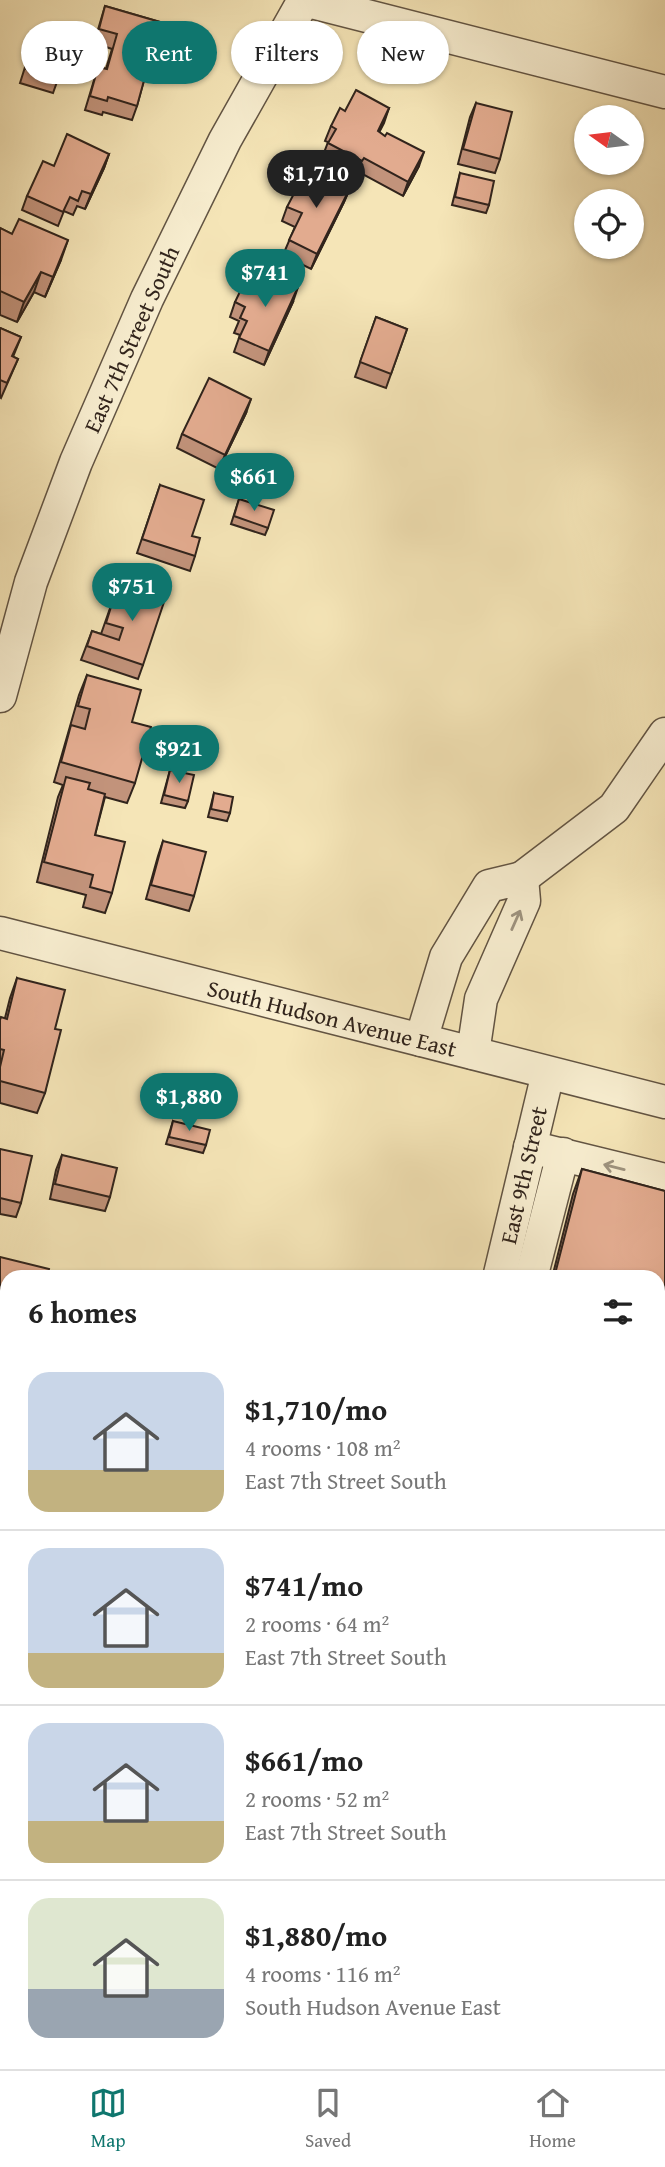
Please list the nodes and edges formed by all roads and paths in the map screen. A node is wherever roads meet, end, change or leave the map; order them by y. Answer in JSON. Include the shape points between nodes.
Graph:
{"nodes":[{"id":1,"x":304,"y":0,"type":"edge"},
{"id":2,"x":665,"y":92,"type":"edge"},
{"id":3,"x":0,"y":696,"type":"edge"},
{"id":4,"x":665,"y":734,"type":"edge"},
{"id":5,"x":522,"y":878,"type":"junction"},
{"id":6,"x":0,"y":933,"type":"edge"},
{"id":7,"x":446,"y":957,"type":"junction"},
{"id":8,"x":494,"y":969,"type":"junction"},
{"id":9,"x":421,"y":1040,"type":"junction"},
{"id":10,"x":473,"y":1054,"type":"junction"},
{"id":11,"x":548,"y":1073,"type":"junction"},
{"id":12,"x":665,"y":1102,"type":"edge"},
{"id":13,"x":530,"y":1147,"type":"junction"},
{"id":14,"x":563,"y":1154,"type":"junction"},
{"id":15,"x":665,"y":1180,"type":"edge"},
{"id":16,"x":501,"y":1270,"type":"edge"},
{"id":17,"x":533,"y":1270,"type":"edge"}],
"edges":[{"from":1,"to":2,"type":"street"},
{"from":1,"to":3,"type":"street","name":"East 7th Street South","via":[[225,140],[147,299],[76,462],[31,582]]},
{"from":4,"to":5,"type":"street","via":[[614,808]]},
{"from":5,"to":7,"type":"street","via":[[489,886]]},
{"from":8,"to":5,"type":"street","one_way":true,"via":[[524,901]]},
{"from":6,"to":9,"type":"street","name":"South Hudson Avenue East"},
{"from":7,"to":8,"type":"street"},
{"from":7,"to":9,"type":"street"},
{"from":8,"to":10,"type":"street","via":[[481,999]]},
{"from":9,"to":10,"type":"street","name":"South Hudson Avenue East"},
{"from":10,"to":11,"type":"street","name":"South Hudson Avenue East"},
{"from":11,"to":12,"type":"street","name":"South Hudson Avenue East"},
{"from":11,"to":13,"type":"street","name":"East 9th Street"},
{"from":13,"to":14,"type":"street"},
{"from":13,"to":16,"type":"street","name":"East 9th Street"},
{"from":15,"to":14,"type":"street","one_way":true},
{"from":14,"to":17,"type":"street"}]}
